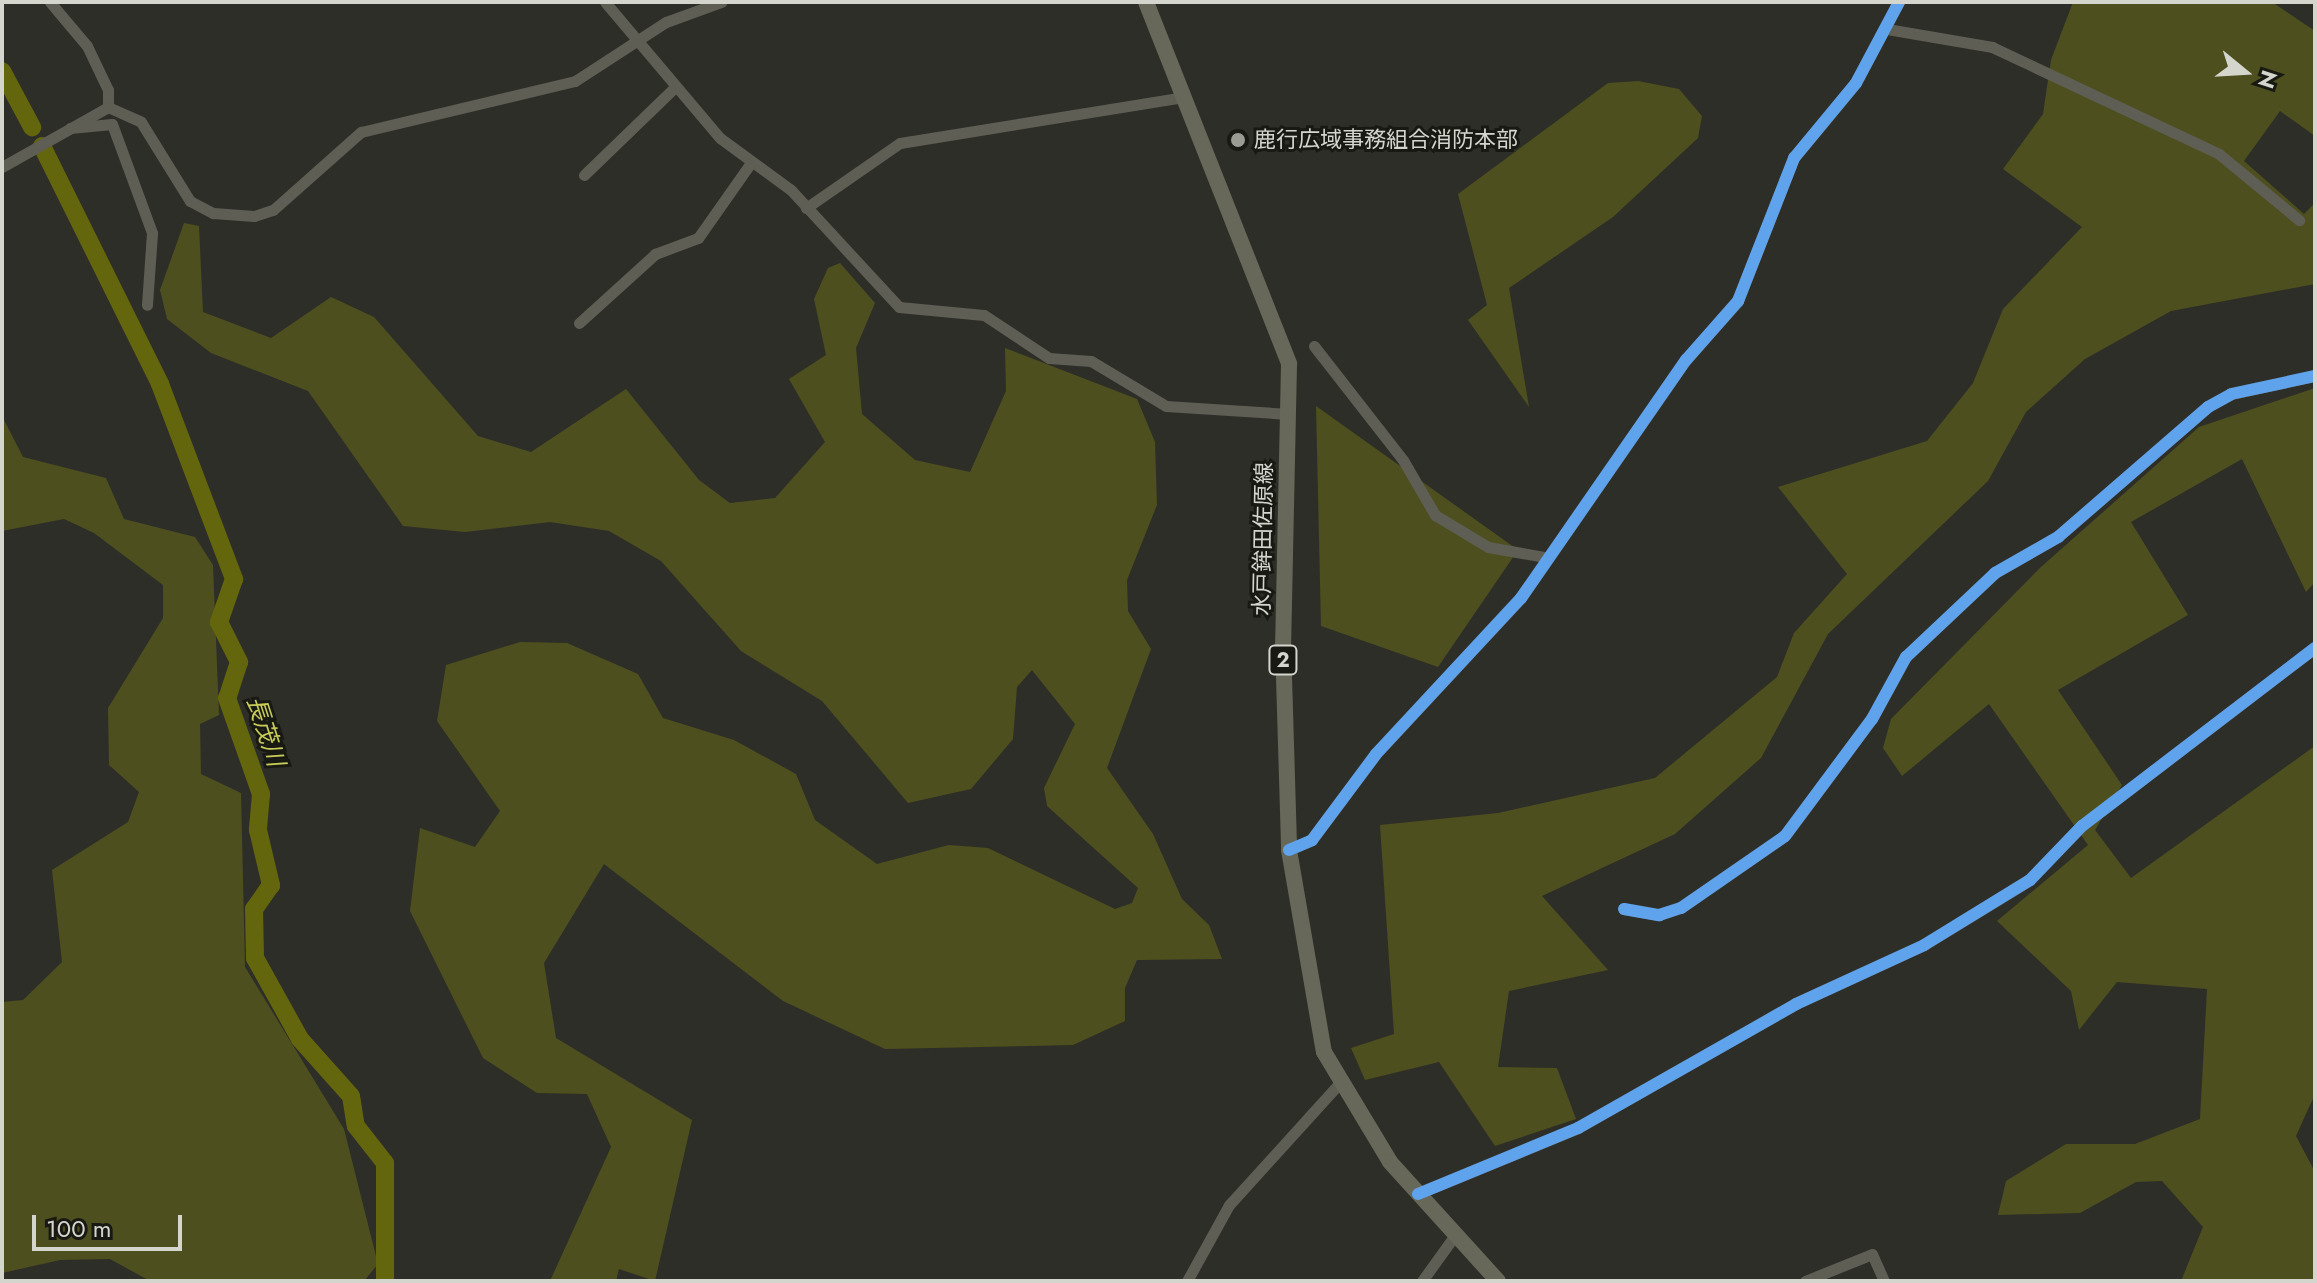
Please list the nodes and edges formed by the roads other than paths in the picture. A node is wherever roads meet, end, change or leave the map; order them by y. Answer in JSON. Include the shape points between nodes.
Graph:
{"nodes":[{"id":1,"x":50,"y":2,"type":"edge"},
{"id":2,"x":605,"y":2,"type":"edge"},
{"id":3,"x":721,"y":2,"type":"edge"},
{"id":4,"x":1146,"y":2,"type":"edge"},
{"id":5,"x":1899,"y":2,"type":"edge"},
{"id":6,"x":1887,"y":29,"type":"junction"},
{"id":7,"x":636,"y":45,"type":"junction"},
{"id":8,"x":675,"y":87,"type":"junction"},
{"id":9,"x":1183,"y":97,"type":"junction"},
{"id":10,"x":108,"y":107,"type":"junction"},
{"id":11,"x":66,"y":128,"type":"junction"},
{"id":12,"x":750,"y":164,"type":"junction"},
{"id":13,"x":2,"y":167,"type":"edge"},
{"id":14,"x":584,"y":175,"type":"dead end"},
{"id":15,"x":806,"y":208,"type":"junction"},
{"id":16,"x":2299,"y":220,"type":"dead end"},
{"id":17,"x":147,"y":305,"type":"dead end"},
{"id":18,"x":579,"y":323,"type":"dead end"},
{"id":19,"x":1314,"y":346,"type":"dead end"},
{"id":20,"x":2315,"y":376,"type":"edge"},
{"id":21,"x":1289,"y":414,"type":"junction"},
{"id":22,"x":1545,"y":557,"type":"junction"},
{"id":23,"x":2315,"y":648,"type":"edge"},
{"id":24,"x":1289,"y":850,"type":"junction"},
{"id":25,"x":1624,"y":909,"type":"dead end"},
{"id":26,"x":1338,"y":1085,"type":"junction"},
{"id":27,"x":1418,"y":1194,"type":"junction"},
{"id":28,"x":1455,"y":1235,"type":"junction"},
{"id":29,"x":1187,"y":1281,"type":"edge"},
{"id":30,"x":1422,"y":1281,"type":"edge"},
{"id":31,"x":1498,"y":1281,"type":"edge"},
{"id":32,"x":1805,"y":1281,"type":"edge"},
{"id":33,"x":1884,"y":1281,"type":"edge"}],
"edges":[{"from":1,"to":10,"type":"street","via":[[87,46],[108,90]]},
{"from":2,"to":7,"type":"street"},
{"from":3,"to":7,"type":"street","via":[[666,22]]},
{"from":4,"to":9,"type":"main road","name":"水戸鉾田佐原線","number":"2"},
{"from":5,"to":6,"type":"street"},
{"from":6,"to":16,"type":"street","via":[[1992,47],[2219,154]]},
{"from":6,"to":22,"type":"street","via":[[1848,93],[1794,158],[1738,301],[1686,360]]},
{"from":7,"to":8,"type":"street"},
{"from":7,"to":10,"type":"street","via":[[575,81],[361,132],[273,210],[254,216],[213,213],[190,201],[141,122]]},
{"from":8,"to":12,"type":"street"},
{"from":8,"to":14,"type":"street"},
{"from":9,"to":15,"type":"street","via":[[900,143]]},
{"from":9,"to":21,"type":"main road","name":"水戸鉾田佐原線","number":"2","via":[[1289,364]]},
{"from":10,"to":11,"type":"street"},
{"from":11,"to":13,"type":"street"},
{"from":11,"to":17,"type":"street","via":[[112,124],[152,233]]},
{"from":12,"to":15,"type":"street"},
{"from":12,"to":18,"type":"street","via":[[698,238],[655,254]]},
{"from":15,"to":21,"type":"street","via":[[899,307],[984,315],[1049,358],[1091,361],[1166,406]]},
{"from":19,"to":22,"type":"street","via":[[1403,460],[1435,515],[1488,547]]},
{"from":20,"to":25,"type":"street","via":[[2231,394],[2208,407],[2058,537],[1995,573],[1906,657],[1872,719],[1785,836],[1681,908],[1659,915]]},
{"from":21,"to":24,"type":"main road","name":"水戸鉾田佐原線","number":"2","via":[[1283,643]]},
{"from":22,"to":24,"type":"street","via":[[1521,598],[1376,754],[1312,840]]},
{"from":23,"to":27,"type":"street","via":[[2082,826],[2030,880],[1924,945],[1796,1004],[1578,1128]]},
{"from":24,"to":26,"type":"main road","name":"水戸鉾田佐原線","number":"2","via":[[1316,1022]]},
{"from":26,"to":27,"type":"main road","name":"水戸鉾田佐原線","number":"2"},
{"from":26,"to":29,"type":"street","via":[[1229,1205]]},
{"from":27,"to":28,"type":"main road","name":"水戸鉾田佐原線","number":"2"},
{"from":28,"to":30,"type":"street"},
{"from":28,"to":31,"type":"main road","name":"水戸鉾田佐原線","number":"2"},
{"from":32,"to":33,"type":"street","via":[[1872,1254]]}]}
